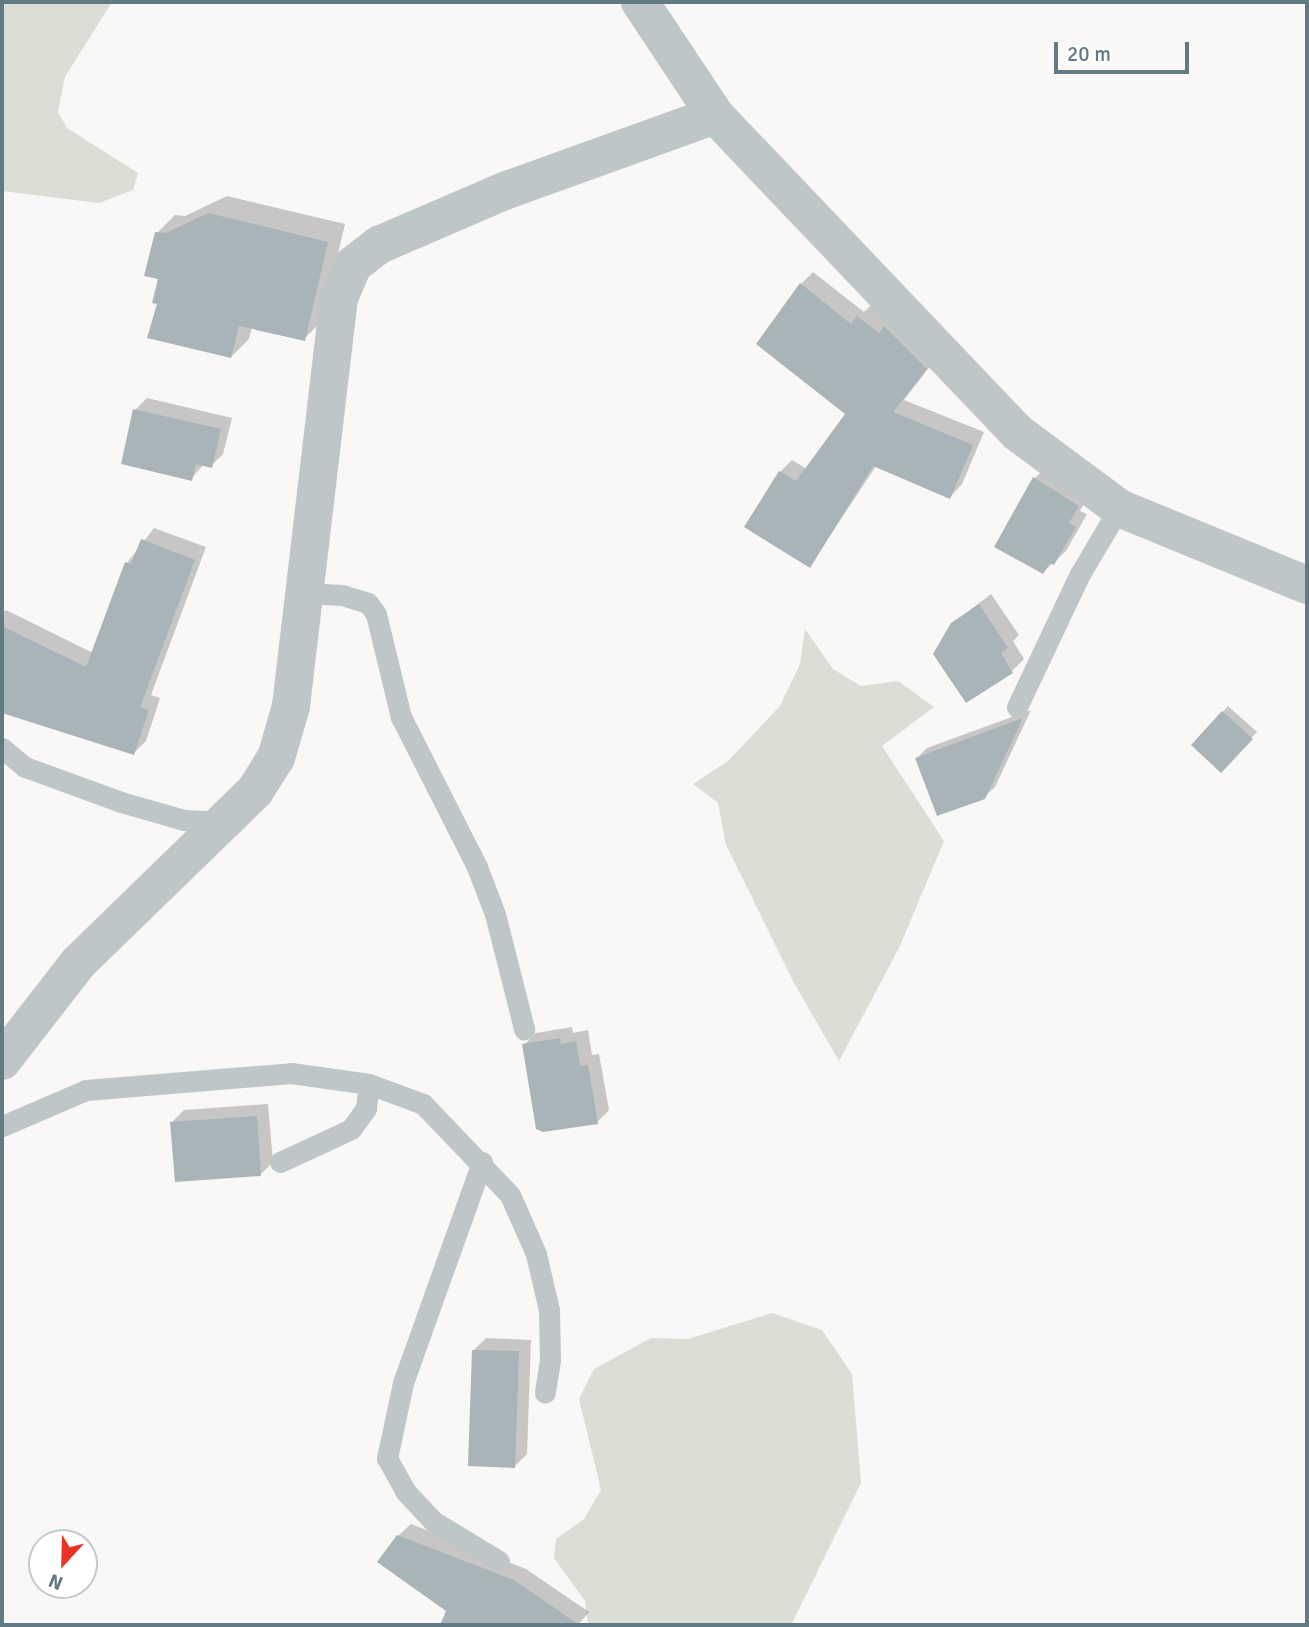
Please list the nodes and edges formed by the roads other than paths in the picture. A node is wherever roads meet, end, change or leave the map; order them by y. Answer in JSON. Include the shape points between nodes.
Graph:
{"nodes":[{"id":1,"x":640,"y":2,"type":"edge"},
{"id":2,"x":715,"y":115,"type":"junction"},
{"id":3,"x":1118,"y":508,"type":"junction"},
{"id":4,"x":1307,"y":585,"type":"edge"},
{"id":5,"x":304,"y":593,"type":"junction"},
{"id":6,"x":1017,"y":707,"type":"dead end"},
{"id":7,"x":2,"y":748,"type":"edge"},
{"id":8,"x":224,"y":822,"type":"junction"},
{"id":9,"x":524,"y":1029,"type":"dead end"},
{"id":10,"x":2,"y":1061,"type":"edge"},
{"id":11,"x":369,"y":1084,"type":"junction"},
{"id":12,"x":2,"y":1126,"type":"edge"},
{"id":13,"x":280,"y":1162,"type":"dead end"},
{"id":14,"x":481,"y":1162,"type":"junction"},
{"id":15,"x":545,"y":1393,"type":"dead end"},
{"id":16,"x":499,"y":1562,"type":"dead end"}],
"edges":[{"from":1,"to":2,"type":"street"},
{"from":2,"to":3,"type":"street","via":[[912,318],[975,393],[1060,468]]},
{"from":2,"to":5,"type":"street","via":[[508,190],[379,245],[353,265],[339,298]]},
{"from":3,"to":4,"type":"street"},
{"from":3,"to":6,"type":"lane","via":[[1080,574]]},
{"from":5,"to":8,"type":"street","via":[[286,735],[255,791]]},
{"from":5,"to":9,"type":"lane","via":[[341,595],[368,603],[376,614],[401,717],[477,867],[495,914]]},
{"from":7,"to":8,"type":"lane","via":[[25,767],[121,802],[184,820]]},
{"from":8,"to":10,"type":"street","via":[[152,886],[78,964]]},
{"from":11,"to":12,"type":"lane","via":[[291,1073],[86,1090]]},
{"from":11,"to":13,"type":"lane","via":[[366,1108],[351,1129]]},
{"from":11,"to":14,"type":"lane","via":[[423,1104]]},
{"from":14,"to":15,"type":"lane","via":[[509,1195],[536,1254],[549,1310]]},
{"from":14,"to":16,"type":"lane","via":[[403,1384],[387,1458],[405,1491],[433,1521]]}]}
